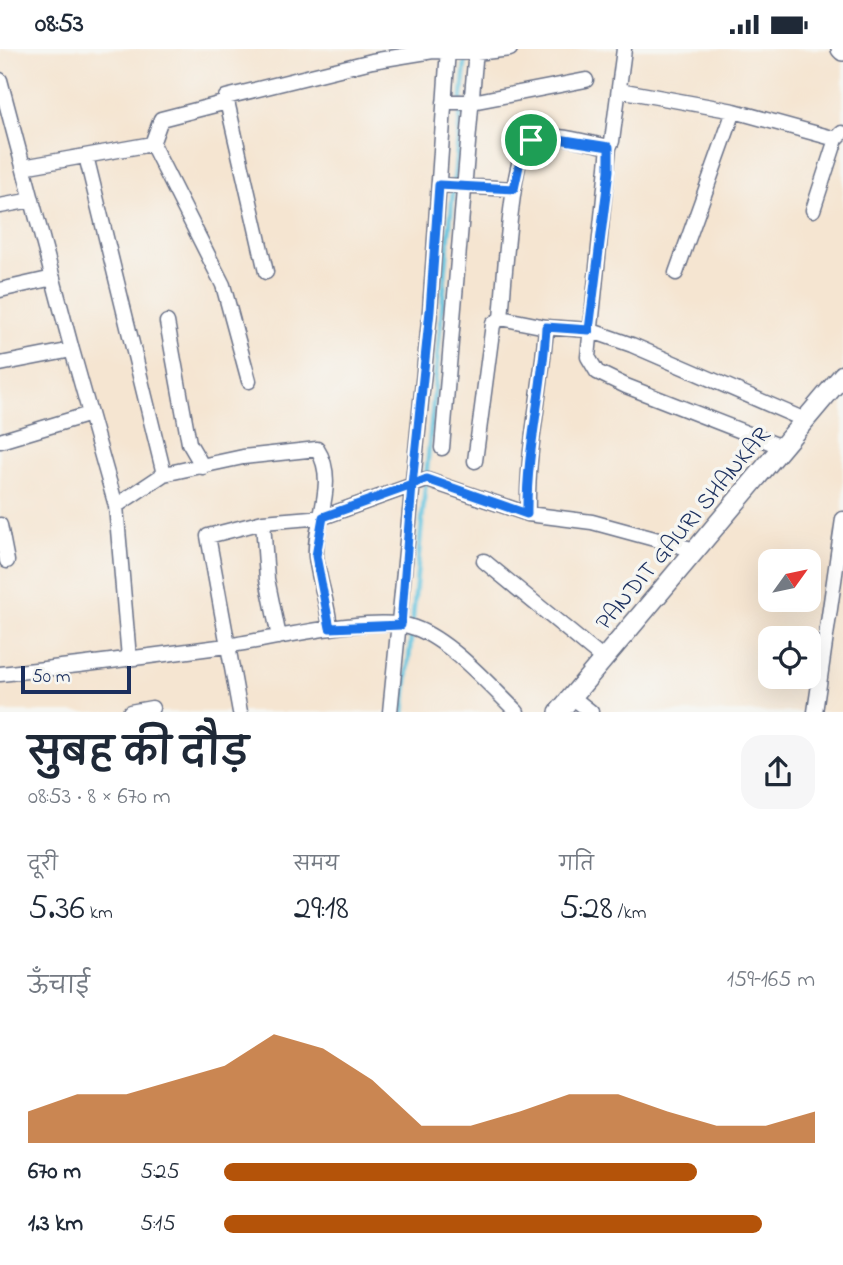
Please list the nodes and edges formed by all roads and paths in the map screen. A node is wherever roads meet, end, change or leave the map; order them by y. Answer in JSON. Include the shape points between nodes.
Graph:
{"nodes":[{"id":1,"x":510,"y":49,"type":"edge"},
{"id":2,"x":624,"y":49,"type":"edge"},
{"id":3,"x":448,"y":50,"type":"edge"},
{"id":4,"x":476,"y":51,"type":"edge"},
{"id":5,"x":0,"y":80,"type":"edge"},
{"id":6,"x":586,"y":80,"type":"dead end"},
{"id":7,"x":619,"y":90,"type":"junction"},
{"id":8,"x":227,"y":102,"type":"junction"},
{"id":9,"x":444,"y":102,"type":"junction"},
{"id":10,"x":472,"y":102,"type":"junction"},
{"id":11,"x":734,"y":111,"type":"junction"},
{"id":12,"x":6,"y":126,"type":"edge"},
{"id":13,"x":840,"y":135,"type":"edge"},
{"id":14,"x":152,"y":144,"type":"junction"},
{"id":15,"x":609,"y":147,"type":"junction"},
{"id":16,"x":86,"y":156,"type":"junction"},
{"id":17,"x":23,"y":167,"type":"junction"},
{"id":18,"x":439,"y":185,"type":"junction"},
{"id":19,"x":466,"y":186,"type":"junction"},
{"id":20,"x":514,"y":189,"type":"junction"},
{"id":21,"x":32,"y":200,"type":"junction"},
{"id":22,"x":0,"y":206,"type":"edge"},
{"id":23,"x":813,"y":210,"type":"dead end"},
{"id":24,"x":266,"y":272,"type":"dead end"},
{"id":25,"x":676,"y":273,"type":"dead end"},
{"id":26,"x":53,"y":278,"type":"junction"},
{"id":27,"x":0,"y":290,"type":"edge"},
{"id":28,"x":501,"y":318,"type":"junction"},
{"id":29,"x":167,"y":322,"type":"dead end"},
{"id":30,"x":546,"y":327,"type":"junction"},
{"id":31,"x":589,"y":330,"type":"junction"},
{"id":32,"x":72,"y":350,"type":"junction"},
{"id":33,"x":0,"y":364,"type":"edge"},
{"id":34,"x":843,"y":375,"type":"edge"},
{"id":35,"x":249,"y":381,"type":"dead end"},
{"id":36,"x":90,"y":414,"type":"junction"},
{"id":37,"x":805,"y":420,"type":"junction"},
{"id":38,"x":0,"y":441,"type":"edge"},
{"id":39,"x":782,"y":447,"type":"junction"},
{"id":40,"x":442,"y":448,"type":"dead end"},
{"id":41,"x":475,"y":461,"type":"dead end"},
{"id":42,"x":203,"y":467,"type":"junction"},
{"id":43,"x":164,"y":474,"type":"junction"},
{"id":44,"x":412,"y":485,"type":"junction"},
{"id":45,"x":116,"y":506,"type":"junction"},
{"id":46,"x":527,"y":514,"type":"junction"},
{"id":47,"x":323,"y":517,"type":"junction"},
{"id":48,"x":843,"y":519,"type":"edge"},
{"id":49,"x":263,"y":522,"type":"junction"},
{"id":50,"x":0,"y":525,"type":"edge"},
{"id":51,"x":695,"y":550,"type":"junction"},
{"id":52,"x":7,"y":561,"type":"dead end"},
{"id":53,"x":484,"y":561,"type":"dead end"},
{"id":54,"x":401,"y":625,"type":"junction"},
{"id":55,"x":330,"y":628,"type":"junction"},
{"id":56,"x":279,"y":637,"type":"junction"},
{"id":57,"x":228,"y":646,"type":"junction"},
{"id":58,"x":129,"y":658,"type":"junction"},
{"id":59,"x":603,"y":659,"type":"junction"},
{"id":60,"x":0,"y":674,"type":"edge"},
{"id":61,"x":572,"y":697,"type":"junction"},
{"id":62,"x":152,"y":708,"type":"dead end"},
{"id":63,"x":130,"y":712,"type":"edge"},
{"id":64,"x":240,"y":712,"type":"edge"},
{"id":65,"x":390,"y":712,"type":"edge"},
{"id":66,"x":517,"y":712,"type":"edge"},
{"id":67,"x":559,"y":712,"type":"edge"},
{"id":68,"x":591,"y":712,"type":"edge"},
{"id":69,"x":815,"y":712,"type":"edge"}],
"edges":[{"from":1,"to":4,"type":"street"},
{"from":2,"to":7,"type":"street"},
{"from":3,"to":4,"type":"street"},
{"from":3,"to":8,"type":"street","via":[[372,61],[226,97]]},
{"from":3,"to":9,"type":"street"},
{"from":4,"to":10,"type":"street"},
{"from":5,"to":12,"type":"street"},
{"from":6,"to":10,"type":"street"},
{"from":7,"to":11,"type":"street"},
{"from":7,"to":15,"type":"street"},
{"from":8,"to":14,"type":"street","via":[[160,119]]},
{"from":8,"to":24,"type":"street"},
{"from":9,"to":10,"type":"street"},
{"from":9,"to":18,"type":"street"},
{"from":10,"to":19,"type":"street"},
{"from":11,"to":13,"type":"street"},
{"from":11,"to":25,"type":"street"},
{"from":12,"to":17,"type":"street"},
{"from":13,"to":23,"type":"street"},
{"from":14,"to":16,"type":"street"},
{"from":14,"to":35,"type":"street","via":[[223,285]]},
{"from":15,"to":20,"type":"street","via":[[546,137],[531,140],[523,147]]},
{"from":15,"to":31,"type":"street"},
{"from":16,"to":17,"type":"street"},
{"from":16,"to":43,"type":"street"},
{"from":17,"to":21,"type":"street"},
{"from":18,"to":19,"type":"street"},
{"from":18,"to":44,"type":"street"},
{"from":19,"to":20,"type":"street"},
{"from":19,"to":40,"type":"street"},
{"from":20,"to":28,"type":"street"},
{"from":21,"to":22,"type":"street"},
{"from":21,"to":26,"type":"street"},
{"from":26,"to":27,"type":"street"},
{"from":26,"to":32,"type":"street"},
{"from":28,"to":30,"type":"street"},
{"from":28,"to":41,"type":"street","via":[[493,324]]},
{"from":29,"to":42,"type":"street","via":[[189,443]]},
{"from":30,"to":31,"type":"street"},
{"from":30,"to":46,"type":"street"},
{"from":31,"to":37,"type":"street"},
{"from":31,"to":39,"type":"street","via":[[588,357],[597,372]]},
{"from":32,"to":33,"type":"street"},
{"from":32,"to":36,"type":"street"},
{"from":34,"to":37,"type":"street","name":"PANDIT GAURI SHANKAR"},
{"from":36,"to":38,"type":"street"},
{"from":36,"to":45,"type":"street"},
{"from":37,"to":39,"type":"street","name":"PANDIT GAURI SHANKAR"},
{"from":39,"to":51,"type":"street","name":"PANDIT GAURI SHANKAR"},
{"from":42,"to":43,"type":"street"},
{"from":42,"to":47,"type":"street","via":[[243,457],[317,449],[326,462]]},
{"from":43,"to":45,"type":"street"},
{"from":44,"to":46,"type":"street","via":[[427,479]]},
{"from":44,"to":47,"type":"street"},
{"from":44,"to":54,"type":"street"},
{"from":45,"to":58,"type":"street"},
{"from":46,"to":51,"type":"street","via":[[592,523]]},
{"from":47,"to":49,"type":"street"},
{"from":47,"to":55,"type":"street","via":[[316,556]]},
{"from":48,"to":69,"type":"street"},
{"from":49,"to":56,"type":"street","via":[[267,579]]},
{"from":49,"to":57,"type":"street","via":[[208,536]]},
{"from":50,"to":52,"type":"street"},
{"from":51,"to":59,"type":"street","name":"PANDIT GAURI SHANKAR"},
{"from":53,"to":59,"type":"street"},
{"from":54,"to":55,"type":"street"},
{"from":54,"to":65,"type":"street"},
{"from":54,"to":66,"type":"street","via":[[442,643]]},
{"from":55,"to":56,"type":"street"},
{"from":56,"to":57,"type":"street"},
{"from":57,"to":58,"type":"street"},
{"from":57,"to":64,"type":"street"},
{"from":58,"to":60,"type":"street"},
{"from":59,"to":61,"type":"street","name":"PANDIT GAURI SHANKAR"},
{"from":61,"to":67,"type":"street","name":"PANDIT GAURI SHANKAR"},
{"from":61,"to":68,"type":"street"},
{"from":62,"to":63,"type":"street"}]}
